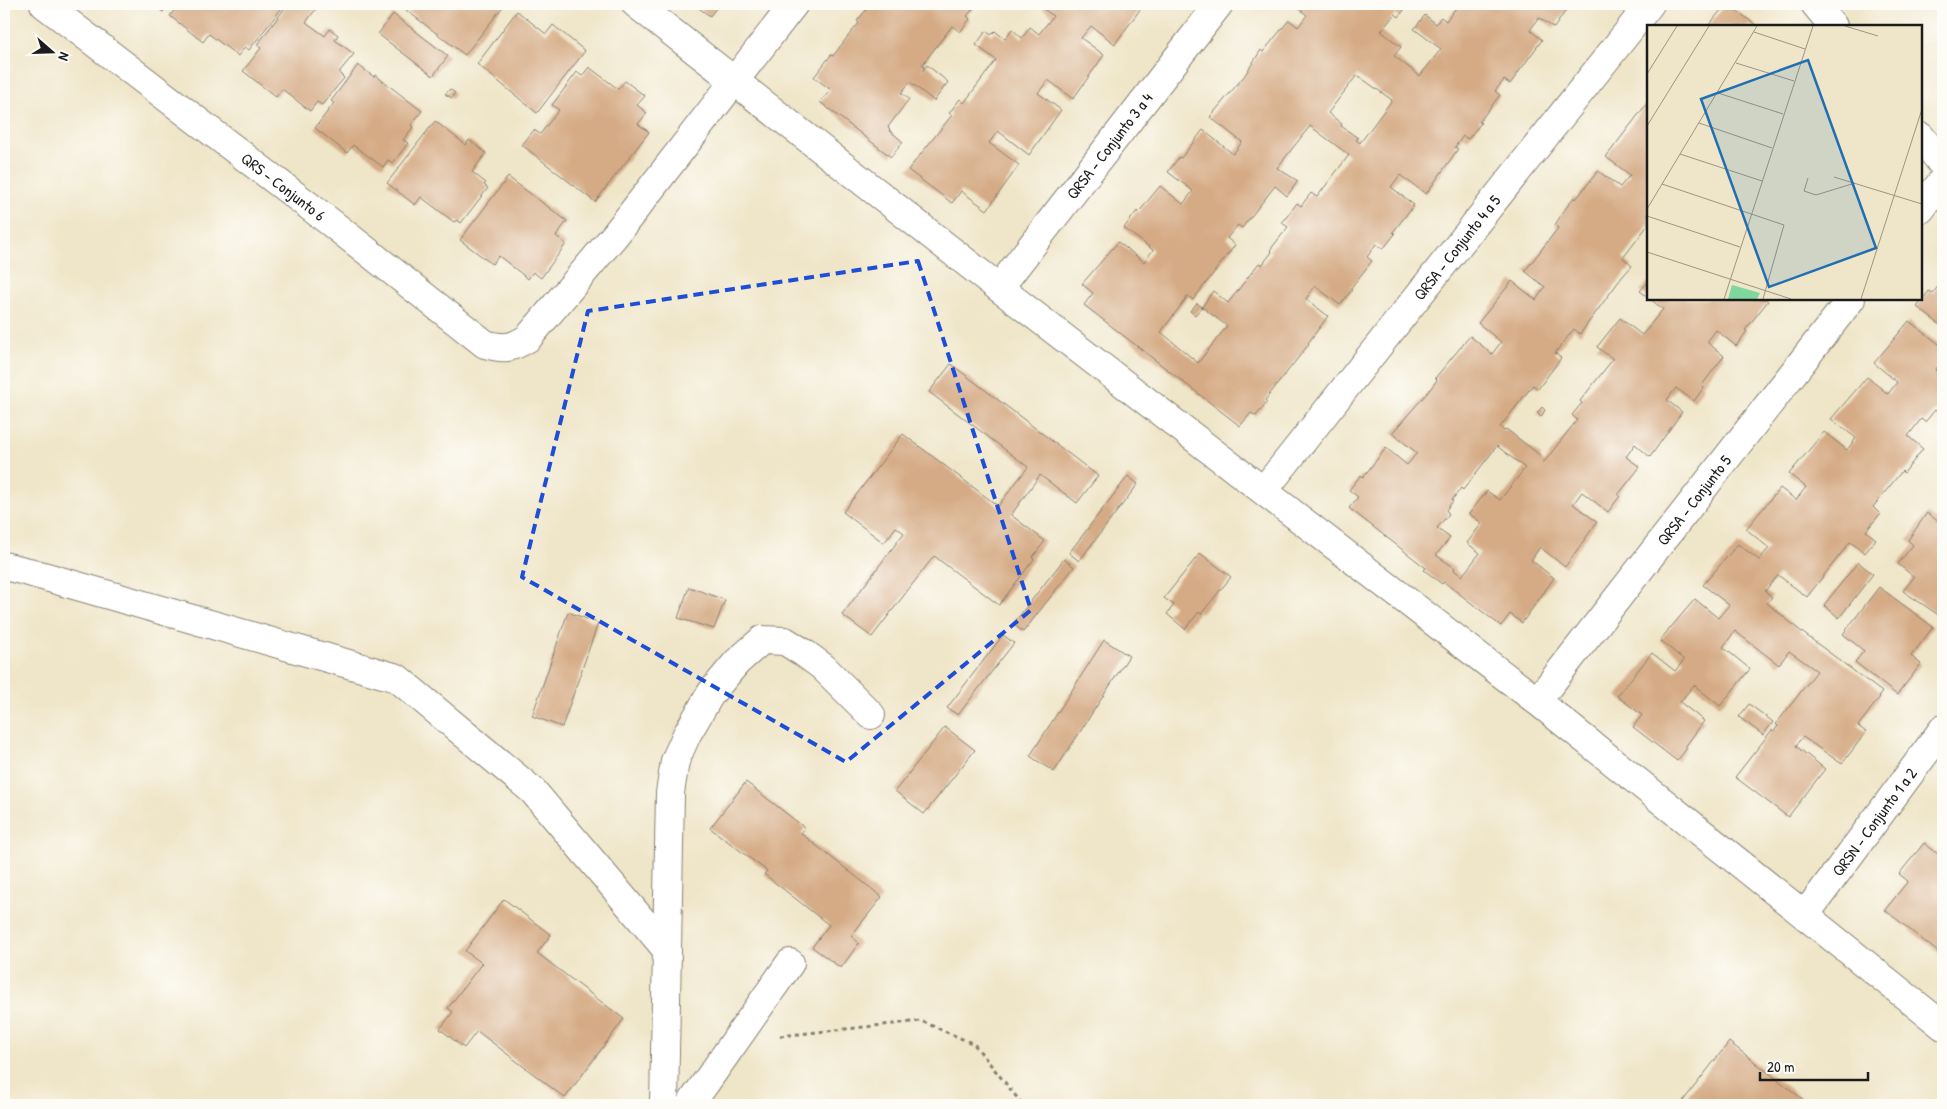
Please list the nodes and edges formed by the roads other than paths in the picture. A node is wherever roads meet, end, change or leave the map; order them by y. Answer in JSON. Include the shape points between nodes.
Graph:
{"nodes":[{"id":1,"x":44,"y":4,"type":"edge"},
{"id":2,"x":636,"y":4,"type":"edge"},
{"id":3,"x":794,"y":4,"type":"edge"},
{"id":4,"x":1218,"y":4,"type":"edge"},
{"id":5,"x":1650,"y":4,"type":"edge"},
{"id":6,"x":1815,"y":4,"type":"edge"},
{"id":7,"x":1832,"y":25,"type":"edge"},
{"id":8,"x":734,"y":81,"type":"junction"},
{"id":9,"x":1922,"y":138,"type":"edge"},
{"id":10,"x":1943,"y":165,"type":"edge"},
{"id":11,"x":1943,"y":180,"type":"edge"},
{"id":12,"x":1922,"y":208,"type":"edge"},
{"id":13,"x":999,"y":288,"type":"junction"},
{"id":14,"x":1850,"y":300,"type":"edge"},
{"id":15,"x":1264,"y":490,"type":"junction"},
{"id":16,"x":4,"y":566,"type":"edge"},
{"id":17,"x":1537,"y":701,"type":"junction"},
{"id":18,"x":871,"y":715,"type":"dead end"},
{"id":19,"x":1943,"y":729,"type":"edge"},
{"id":20,"x":1805,"y":915,"type":"junction"},
{"id":21,"x":667,"y":950,"type":"junction"},
{"id":22,"x":790,"y":963,"type":"dead end"},
{"id":23,"x":1943,"y":1026,"type":"edge"},
{"id":24,"x":664,"y":1105,"type":"edge"},
{"id":25,"x":690,"y":1105,"type":"edge"}],
"edges":[{"from":1,"to":8,"type":"street","name":"QRS - Conjunto 6","via":[[485,344],[502,349],[528,338],[615,235]]},
{"from":2,"to":8,"type":"street"},
{"from":3,"to":8,"type":"street"},
{"from":4,"to":13,"type":"street","name":"QRSA - Conjunto 3 a 4"},
{"from":5,"to":15,"type":"street","name":"QRSA - Conjunto 4 a 5"},
{"from":6,"to":7,"type":"street"},
{"from":8,"to":13,"type":"street"},
{"from":9,"to":10,"type":"street"},
{"from":11,"to":12,"type":"street"},
{"from":13,"to":15,"type":"street"},
{"from":14,"to":17,"type":"street","name":"QRSA - Conjunto 5"},
{"from":15,"to":17,"type":"street"},
{"from":16,"to":21,"type":"street","via":[[397,678],[533,791]]},
{"from":17,"to":20,"type":"street"},
{"from":18,"to":21,"type":"street","via":[[823,667],[786,641],[762,640],[737,662],[711,693],[675,761],[670,793]]},
{"from":19,"to":20,"type":"street","name":"QRSN - Conjunto 1 a 2"},
{"from":20,"to":23,"type":"street"},
{"from":21,"to":24,"type":"street"},
{"from":22,"to":25,"type":"street"}]}
